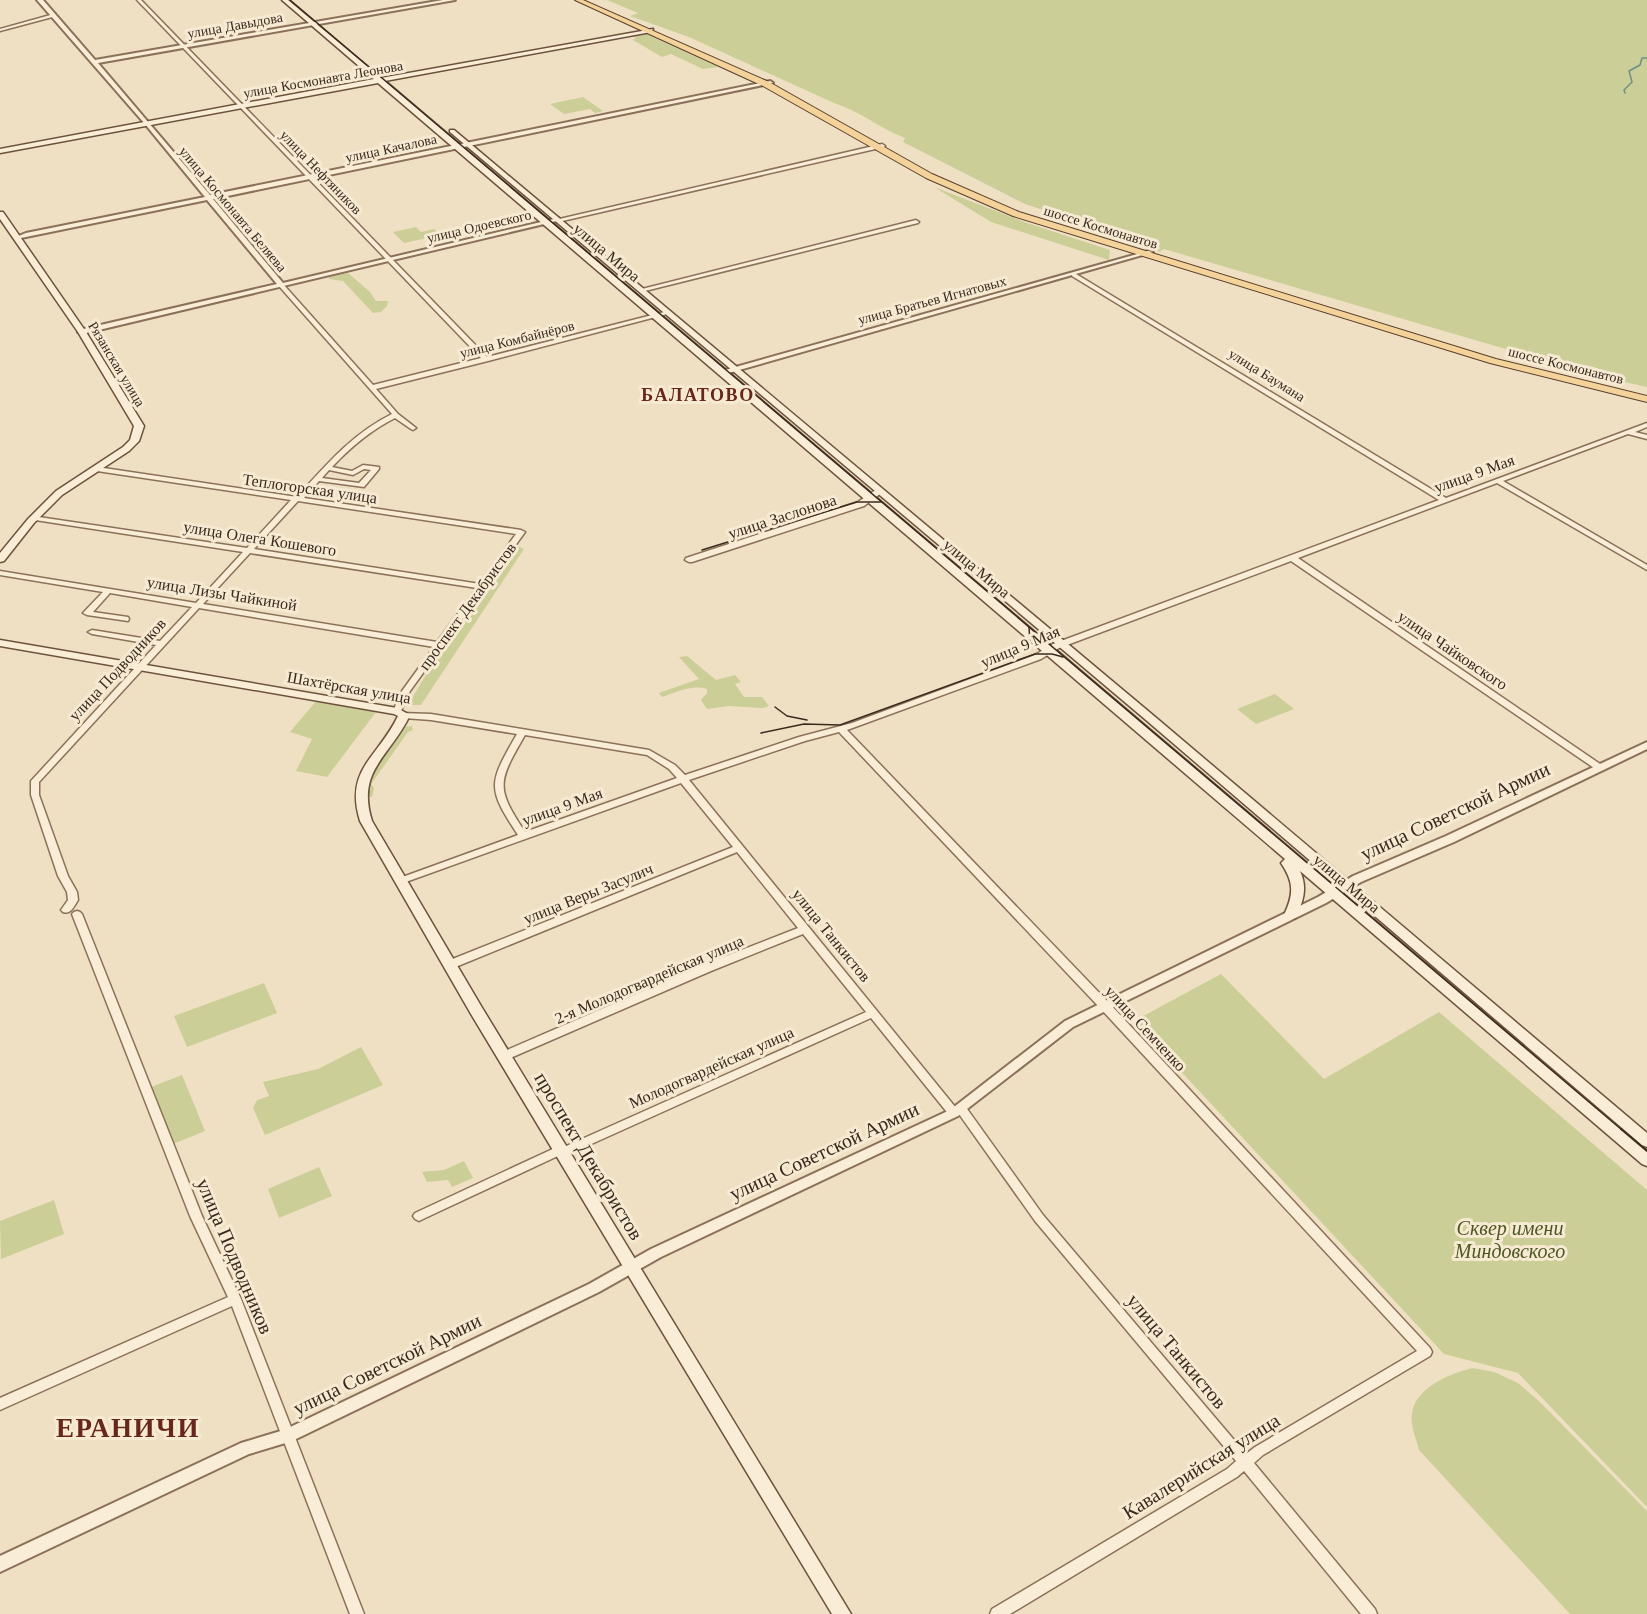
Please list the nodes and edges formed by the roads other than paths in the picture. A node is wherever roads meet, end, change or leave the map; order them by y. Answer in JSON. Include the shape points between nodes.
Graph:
{"nodes":[{"id":1,"x":40,"y":0,"type":"edge"},
{"id":2,"x":139,"y":0,"type":"edge"},
{"id":3,"x":285,"y":0,"type":"edge"},
{"id":4,"x":296,"y":0,"type":"edge"},
{"id":5,"x":452,"y":0,"type":"edge"},
{"id":6,"x":578,"y":0,"type":"edge"},
{"id":7,"x":583,"y":0,"type":"edge"},
{"id":8,"x":54,"y":15,"type":"junction"},
{"id":9,"x":323,"y":22,"type":"junction"},
{"id":10,"x":314,"y":24,"type":"junction"},
{"id":11,"x":0,"y":30,"type":"edge"},
{"id":12,"x":649,"y":30,"type":"junction"},
{"id":13,"x":185,"y":46,"type":"junction"},
{"id":14,"x":93,"y":62,"type":"junction"},
{"id":15,"x":389,"y":79,"type":"junction"},
{"id":16,"x":380,"y":80,"type":"junction"},
{"id":17,"x":768,"y":83,"type":"junction"},
{"id":18,"x":241,"y":106,"type":"junction"},
{"id":19,"x":147,"y":123,"type":"junction"},
{"id":20,"x":469,"y":145,"type":"junction"},
{"id":21,"x":458,"y":147,"type":"junction"},
{"id":22,"x":880,"y":147,"type":"junction"},
{"id":23,"x":0,"y":151,"type":"edge"},
{"id":24,"x":310,"y":178,"type":"junction"},
{"id":25,"x":209,"y":198,"type":"junction"},
{"id":26,"x":0,"y":214,"type":"edge"},
{"id":27,"x":558,"y":220,"type":"junction"},
{"id":28,"x":916,"y":222,"type":"dead end"},
{"id":29,"x":547,"y":223,"type":"junction"},
{"id":30,"x":18,"y":238,"type":"junction"},
{"id":31,"x":1147,"y":254,"type":"junction"},
{"id":32,"x":387,"y":259,"type":"junction"},
{"id":33,"x":1074,"y":275,"type":"junction"},
{"id":34,"x":281,"y":285,"type":"junction"},
{"id":35,"x":641,"y":290,"type":"junction"},
{"id":36,"x":669,"y":313,"type":"junction"},
{"id":37,"x":657,"y":316,"type":"junction"},
{"id":38,"x":82,"y":332,"type":"junction"},
{"id":39,"x":486,"y":360,"type":"junction"},
{"id":40,"x":734,"y":368,"type":"junction"},
{"id":41,"x":722,"y":372,"type":"junction"},
{"id":42,"x":371,"y":387,"type":"junction"},
{"id":43,"x":1647,"y":396,"type":"edge"},
{"id":44,"x":396,"y":415,"type":"junction"},
{"id":45,"x":1647,"y":425,"type":"edge"},
{"id":46,"x":413,"y":428,"type":"dead end"},
{"id":47,"x":1627,"y":432,"type":"junction"},
{"id":48,"x":1647,"y":437,"type":"edge"},
{"id":49,"x":97,"y":468,"type":"junction"},
{"id":50,"x":327,"y":468,"type":"junction"},
{"id":51,"x":317,"y":479,"type":"junction"},
{"id":52,"x":1498,"y":481,"type":"junction"},
{"id":53,"x":880,"y":491,"type":"junction"},
{"id":54,"x":298,"y":499,"type":"junction"},
{"id":55,"x":870,"y":499,"type":"junction"},
{"id":56,"x":1444,"y":500,"type":"junction"},
{"id":57,"x":35,"y":518,"type":"junction"},
{"id":58,"x":520,"y":532,"type":"joint"},
{"id":59,"x":249,"y":550,"type":"junction"},
{"id":60,"x":1291,"y":557,"type":"junction"},
{"id":61,"x":0,"y":559,"type":"edge"},
{"id":62,"x":689,"y":560,"type":"dead end"},
{"id":63,"x":1647,"y":568,"type":"edge"},
{"id":64,"x":0,"y":573,"type":"edge"},
{"id":65,"x":481,"y":586,"type":"junction"},
{"id":66,"x":109,"y":590,"type":"junction"},
{"id":67,"x":200,"y":604,"type":"junction"},
{"id":68,"x":125,"y":619,"type":"dead end"},
{"id":69,"x":92,"y":632,"type":"dead end"},
{"id":70,"x":0,"y":643,"type":"edge"},
{"id":71,"x":163,"y":644,"type":"junction"},
{"id":72,"x":1062,"y":644,"type":"junction"},
{"id":73,"x":439,"y":645,"type":"junction"},
{"id":74,"x":1048,"y":650,"type":"junction"},
{"id":75,"x":142,"y":667,"type":"junction"},
{"id":76,"x":401,"y":713,"type":"junction"},
{"id":77,"x":840,"y":729,"type":"junction"},
{"id":78,"x":522,"y":733,"type":"junction"},
{"id":79,"x":1647,"y":746,"type":"edge"},
{"id":80,"x":1600,"y":768,"type":"junction"},
{"id":81,"x":683,"y":779,"type":"junction"},
{"id":82,"x":1264,"y":834,"type":"junction"},
{"id":83,"x":523,"y":836,"type":"junction"},
{"id":84,"x":739,"y":848,"type":"junction"},
{"id":85,"x":400,"y":881,"type":"junction"},
{"id":86,"x":1340,"y":890,"type":"junction"},
{"id":87,"x":1290,"y":915,"type":"junction"},
{"id":88,"x":805,"y":929,"type":"junction"},
{"id":89,"x":449,"y":965,"type":"junction"},
{"id":90,"x":1105,"y":1006,"type":"junction"},
{"id":91,"x":873,"y":1013,"type":"junction"},
{"id":92,"x":504,"y":1056,"type":"junction"},
{"id":93,"x":958,"y":1111,"type":"junction"},
{"id":94,"x":1647,"y":1141,"type":"edge"},
{"id":95,"x":562,"y":1151,"type":"junction"},
{"id":96,"x":1647,"y":1160,"type":"edge"},
{"id":97,"x":419,"y":1216,"type":"dead end"},
{"id":98,"x":633,"y":1267,"type":"junction"},
{"id":99,"x":235,"y":1299,"type":"junction"},
{"id":100,"x":1426,"y":1352,"type":"joint"},
{"id":101,"x":0,"y":1404,"type":"edge"},
{"id":102,"x":287,"y":1436,"type":"junction"},
{"id":103,"x":1246,"y":1463,"type":"junction"},
{"id":104,"x":0,"y":1564,"type":"edge"},
{"id":105,"x":357,"y":1614,"type":"edge"},
{"id":106,"x":842,"y":1614,"type":"edge"},
{"id":107,"x":997,"y":1614,"type":"edge"},
{"id":108,"x":1370,"y":1614,"type":"edge"}],
"edges":[{"from":1,"to":8,"type":"street","name":"улица Космонавта Беляева"},
{"from":2,"to":13,"type":"street","name":"улица Нефтяников"},
{"from":3,"to":10,"type":"main road","name":"улица Мира"},
{"from":4,"to":9,"type":"main road","name":"улица Мира"},
{"from":5,"to":9,"type":"street","name":"улица Давыдова"},
{"from":6,"to":12,"type":"main road","name":"шоссе Космонавтов"},
{"from":7,"to":12,"type":"main road","name":"шоссе Космонавтов"},
{"from":8,"to":11,"type":"street"},
{"from":8,"to":14,"type":"street","name":"улица Космонавта Беляева"},
{"from":9,"to":10,"type":"street","name":"улица Давыдова"},
{"from":9,"to":15,"type":"main road","name":"улица Мира"},
{"from":10,"to":13,"type":"street","name":"улица Давыдова"},
{"from":10,"to":16,"type":"main road","name":"улица Мира"},
{"from":12,"to":15,"type":"main road","name":"улица Космонавта Леонова"},
{"from":12,"to":17,"type":"main road","name":"шоссе Космонавтов"},
{"from":13,"to":14,"type":"street","name":"улица Давыдова"},
{"from":13,"to":18,"type":"street","name":"улица Нефтяников"},
{"from":14,"to":19,"type":"street","name":"улица Космонавта Беляева"},
{"from":15,"to":16,"type":"main road","name":"улица Космонавта Леонова"},
{"from":15,"to":20,"type":"main road","name":"улица Мира"},
{"from":16,"to":18,"type":"main road","name":"улица Космонавта Леонова"},
{"from":16,"to":21,"type":"main road","name":"улица Мира"},
{"from":17,"to":20,"type":"street","name":"улица Качалова"},
{"from":17,"to":22,"type":"main road","name":"шоссе Космонавтов"},
{"from":18,"to":19,"type":"main road","name":"улица Космонавта Леонова"},
{"from":18,"to":24,"type":"street","name":"улица Нефтяников"},
{"from":19,"to":23,"type":"main road","name":"улица Космонавта Леонова"},
{"from":19,"to":25,"type":"street","name":"улица Космонавта Беляева"},
{"from":20,"to":21,"type":"street","name":"улица Качалова"},
{"from":20,"to":27,"type":"main road","name":"улица Мира"},
{"from":21,"to":24,"type":"street","name":"улица Качалова"},
{"from":21,"to":29,"type":"main road","name":"улица Мира"},
{"from":22,"to":27,"type":"street","name":"улица Одоевского"},
{"from":22,"to":31,"type":"main road","name":"шоссе Космонавтов","via":[[983,201]]},
{"from":24,"to":25,"type":"street","name":"улица Качалова"},
{"from":24,"to":32,"type":"street","name":"улица Нефтяников"},
{"from":25,"to":30,"type":"street","name":"улица Качалова"},
{"from":25,"to":34,"type":"street","name":"улица Космонавта Беляева"},
{"from":26,"to":30,"type":"main road","name":"Рязанская улица"},
{"from":27,"to":29,"type":"street","name":"улица Одоевского"},
{"from":27,"to":35,"type":"main road","name":"улица Мира"},
{"from":28,"to":35,"type":"street"},
{"from":29,"to":32,"type":"street","name":"улица Одоевского"},
{"from":29,"to":37,"type":"main road","name":"улица Мира"},
{"from":30,"to":38,"type":"main road","name":"Рязанская улица"},
{"from":31,"to":33,"type":"street","name":"улица Братьев Игнатовых"},
{"from":31,"to":43,"type":"main road","name":"шоссе Космонавтов","via":[[1493,361]]},
{"from":32,"to":34,"type":"street","name":"улица Одоевского"},
{"from":32,"to":39,"type":"street","name":"улица Нефтяников"},
{"from":33,"to":40,"type":"street","name":"улица Братьев Игнатовых"},
{"from":33,"to":56,"type":"street","name":"улица Баумана"},
{"from":34,"to":38,"type":"street","name":"улица Одоевского"},
{"from":34,"to":42,"type":"street","name":"улица Космонавта Беляева"},
{"from":35,"to":36,"type":"main road","name":"улица Мира"},
{"from":36,"to":37,"type":"street","name":"улица Комбайнёров"},
{"from":36,"to":40,"type":"main road","name":"улица Мира"},
{"from":37,"to":39,"type":"street","name":"улица Комбайнёров"},
{"from":37,"to":41,"type":"main road","name":"улица Мира"},
{"from":38,"to":49,"type":"main road","name":"Рязанская улица","via":[[139,426],[138,434],[126,449]]},
{"from":39,"to":42,"type":"street","name":"улица Комбайнёров"},
{"from":40,"to":41,"type":"street","name":"улица Братьев Игнатовых"},
{"from":40,"to":53,"type":"main road","name":"улица Мира"},
{"from":41,"to":55,"type":"main road","name":"улица Мира"},
{"from":42,"to":44,"type":"street","name":"улица Космонавта Беляева"},
{"from":44,"to":46,"type":"street","name":"улица Космонавта Беляева"},
{"from":44,"to":50,"type":"street","name":"улица Подводников","via":[[369,427]]},
{"from":45,"to":47,"type":"street","name":"улица 9 Мая"},
{"from":47,"to":48,"type":"street"},
{"from":47,"to":52,"type":"street","name":"улица 9 Мая"},
{"from":49,"to":54,"type":"street","name":"Теплогорская улица"},
{"from":49,"to":57,"type":"main road","name":"Рязанская улица","via":[[59,493]]},
{"from":50,"to":51,"type":"street","name":"улица Подводников"},
{"from":50,"to":51,"type":"street","via":[[353,473],[363,467],[377,468],[361,485]]},
{"from":51,"to":54,"type":"street","name":"улица Подводников"},
{"from":52,"to":56,"type":"street","name":"улица 9 Мая"},
{"from":52,"to":63,"type":"street"},
{"from":53,"to":55,"type":"street","name":"улица Заслонова"},
{"from":53,"to":72,"type":"main road","name":"улица Мира"},
{"from":54,"to":58,"type":"street","name":"Теплогорская улица"},
{"from":54,"to":59,"type":"street","name":"улица Подводников"},
{"from":55,"to":62,"type":"street","name":"улица Заслонова"},
{"from":55,"to":74,"type":"main road","name":"улица Мира"},
{"from":56,"to":60,"type":"street","name":"улица 9 Мая"},
{"from":57,"to":59,"type":"street","name":"улица Олега Кошевого"},
{"from":57,"to":61,"type":"main road","name":"Рязанская улица"},
{"from":58,"to":65,"type":"street","name":"проспект Декабристов"},
{"from":59,"to":65,"type":"street","name":"улица Олега Кошевого"},
{"from":59,"to":67,"type":"street","name":"улица Подводников"},
{"from":60,"to":72,"type":"street","name":"улица 9 Мая"},
{"from":60,"to":80,"type":"street","name":"улица Чайковского"},
{"from":64,"to":66,"type":"street","name":"улица Лизы Чайкиной"},
{"from":65,"to":73,"type":"street","name":"проспект Декабристов"},
{"from":66,"to":67,"type":"street","name":"улица Лизы Чайкиной"},
{"from":66,"to":68,"type":"street","via":[[87,613]]},
{"from":67,"to":71,"type":"street","name":"улица Подводников"},
{"from":67,"to":73,"type":"street","name":"улица Лизы Чайкиной"},
{"from":69,"to":71,"type":"street"},
{"from":70,"to":75,"type":"main road","name":"Шахтёрская улица"},
{"from":71,"to":75,"type":"street","name":"улица Подводников"},
{"from":72,"to":74,"type":"street","name":"улица 9 Мая"},
{"from":72,"to":86,"type":"main road","name":"улица Мира"},
{"from":73,"to":76,"type":"street","name":"проспект Декабристов","via":[[406,691]]},
{"from":74,"to":77,"type":"street","name":"улица 9 Мая"},
{"from":74,"to":82,"type":"main road","name":"улица Мира"},
{"from":75,"to":76,"type":"main road","name":"Шахтёрская улица"},
{"from":75,"to":99,"type":"street","name":"улица Подводников","via":[[35,781],[35,795],[72,892],[71,912],[192,1206]]},
{"from":76,"to":78,"type":"street","name":"Шахтёрская улица"},
{"from":76,"to":85,"type":"main road","name":"проспект Декабристов","via":[[400,725],[371,763],[360,793],[363,814]]},
{"from":77,"to":81,"type":"street","name":"улица 9 Мая"},
{"from":77,"to":90,"type":"street","name":"улица Семченко"},
{"from":78,"to":81,"type":"street","name":"Шахтёрская улица","via":[[649,753]]},
{"from":78,"to":83,"type":"street","via":[[499,773],[498,792]]},
{"from":79,"to":80,"type":"street","name":"улица Советской Армии"},
{"from":80,"to":86,"type":"street","name":"улица Советской Армии"},
{"from":81,"to":83,"type":"street","name":"улица 9 Мая"},
{"from":81,"to":84,"type":"street","name":"улица Танкистов"},
{"from":82,"to":86,"type":"main road","name":"улица Мира"},
{"from":82,"to":87,"type":"main road","via":[[1299,879]]},
{"from":83,"to":85,"type":"street","name":"улица 9 Мая"},
{"from":84,"to":88,"type":"street","name":"улица Танкистов"},
{"from":84,"to":89,"type":"street","name":"улица Веры Засулич"},
{"from":85,"to":89,"type":"main road","name":"проспект Декабристов"},
{"from":86,"to":87,"type":"street","name":"улица Советской Армии"},
{"from":86,"to":94,"type":"main road","name":"улица Мира"},
{"from":86,"to":96,"type":"main road","name":"улица Мира"},
{"from":87,"to":90,"type":"street","name":"улица Советской Армии"},
{"from":88,"to":91,"type":"street","name":"улица Танкистов"},
{"from":88,"to":92,"type":"street","name":"2-я Молодогвардейская улица"},
{"from":89,"to":92,"type":"main road","name":"проспект Декабристов"},
{"from":90,"to":93,"type":"street","name":"улица Советской Армии","via":[[1069,1024]]},
{"from":90,"to":100,"type":"street","name":"улица Семченко"},
{"from":91,"to":93,"type":"street","name":"улица Танкистов"},
{"from":91,"to":95,"type":"street","name":"Молодогвардейская улица"},
{"from":92,"to":95,"type":"main road","name":"проспект Декабристов"},
{"from":93,"to":98,"type":"street","name":"улица Советской Армии"},
{"from":93,"to":103,"type":"street","name":"улица Танкистов","via":[[1040,1218]]},
{"from":95,"to":97,"type":"street","name":"Молодогвардейская улица"},
{"from":95,"to":98,"type":"main road","name":"проспект Декабристов"},
{"from":98,"to":102,"type":"street","name":"улица Советской Армии"},
{"from":98,"to":106,"type":"main road","name":"проспект Декабристов"},
{"from":99,"to":101,"type":"street"},
{"from":99,"to":102,"type":"street","name":"улица Подводников"},
{"from":100,"to":103,"type":"street","name":"Кавалерийская улица","via":[[1259,1451]]},
{"from":102,"to":104,"type":"street","name":"улица Советской Армии","via":[[246,1448]]},
{"from":102,"to":105,"type":"street","name":"улица Подводников"},
{"from":103,"to":107,"type":"street","name":"Кавалерийская улица"},
{"from":103,"to":108,"type":"street","name":"улица Танкистов"}]}
